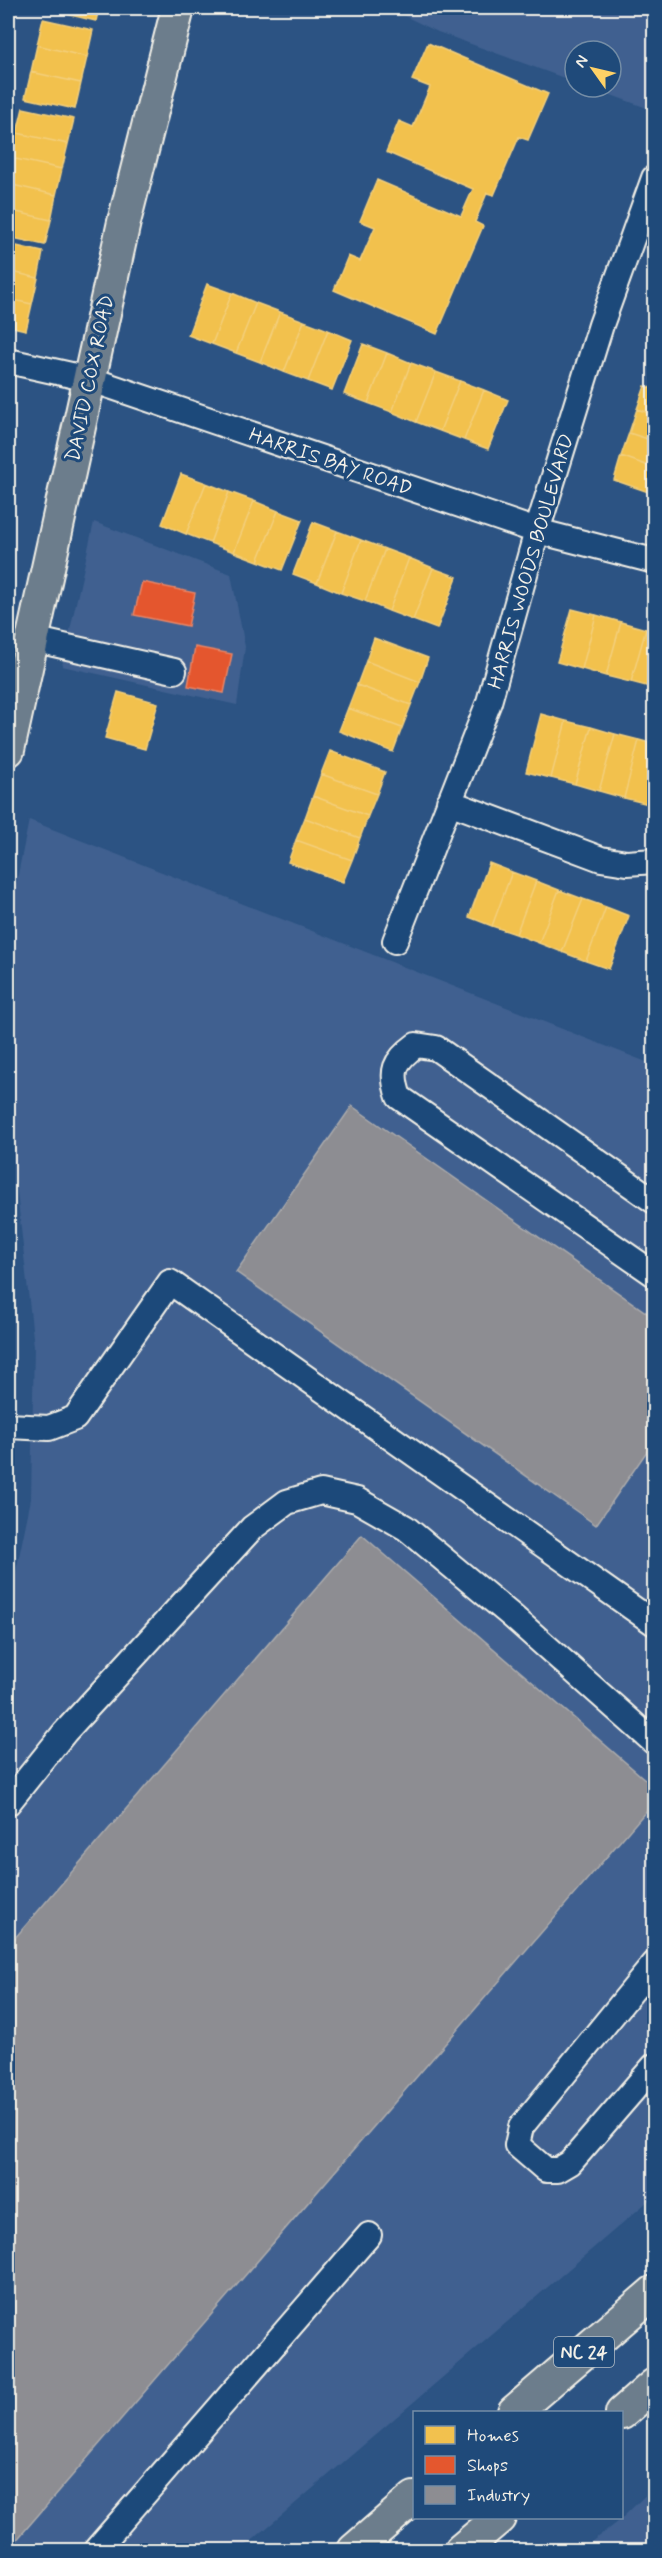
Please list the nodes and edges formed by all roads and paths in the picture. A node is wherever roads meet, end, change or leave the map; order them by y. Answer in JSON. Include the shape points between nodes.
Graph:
{"nodes":[{"id":1,"x":178,"y":8,"type":"edge"},
{"id":2,"x":654,"y":178,"type":"edge"},
{"id":3,"x":8,"y":362,"type":"edge"},
{"id":4,"x":89,"y":379,"type":"junction"},
{"id":5,"x":537,"y":531,"type":"junction"},
{"id":6,"x":654,"y":561,"type":"edge"},
{"id":7,"x":32,"y":639,"type":"junction"},
{"id":8,"x":174,"y":671,"type":"dead end"},
{"id":9,"x":8,"y":750,"type":"edge"},
{"id":10,"x":449,"y":802,"type":"junction"},
{"id":11,"x":654,"y":861,"type":"edge"},
{"id":12,"x":395,"y":941,"type":"dead end"},
{"id":13,"x":654,"y":1201,"type":"edge"},
{"id":14,"x":654,"y":1274,"type":"edge"},
{"id":15,"x":8,"y":1426,"type":"edge"},
{"id":16,"x":654,"y":1623,"type":"edge"},
{"id":17,"x":654,"y":1742,"type":"edge"},
{"id":18,"x":8,"y":1803,"type":"edge"},
{"id":19,"x":654,"y":1964,"type":"edge"},
{"id":20,"x":654,"y":2066,"type":"edge"},
{"id":21,"x":369,"y":2235,"type":"dead end"},
{"id":22,"x":654,"y":2292,"type":"edge"},
{"id":23,"x":654,"y":2385,"type":"edge"},
{"id":24,"x":515,"y":2411,"type":"edge"},
{"id":25,"x":623,"y":2411,"type":"edge"},
{"id":26,"x":413,"y":2499,"type":"edge"},
{"id":27,"x":497,"y":2519,"type":"edge"},
{"id":28,"x":96,"y":2550,"type":"edge"},
{"id":29,"x":354,"y":2550,"type":"edge"},
{"id":30,"x":461,"y":2550,"type":"edge"}],
"edges":[{"from":1,"to":4,"type":"main road","name":"DAVID COX ROAD"},
{"from":2,"to":5,"type":"street","name":"HARRIS WOODS BOULEVARD","via":[[601,325]]},
{"from":3,"to":4,"type":"street","name":"HARRIS BAY ROAD"},
{"from":4,"to":5,"type":"street","name":"HARRIS BAY ROAD"},
{"from":4,"to":7,"type":"main road","name":"DAVID COX ROAD"},
{"from":5,"to":6,"type":"street","name":"HARRIS BAY ROAD"},
{"from":5,"to":10,"type":"street","name":"HARRIS WOODS BOULEVARD","via":[[489,702]]},
{"from":7,"to":8,"type":"street"},
{"from":7,"to":9,"type":"main road","name":"DAVID COX ROAD"},
{"from":10,"to":11,"type":"street","via":[[601,859],[627,863]]},
{"from":10,"to":12,"type":"street","name":"HARRIS WOODS BOULEVARD"},
{"from":13,"to":14,"type":"street","via":[[436,1048],[416,1045],[395,1067],[393,1081],[399,1097]]},
{"from":15,"to":16,"type":"street","via":[[49,1428],[75,1418],[170,1282]]},
{"from":17,"to":18,"type":"street","via":[[406,1528],[357,1500],[321,1492],[287,1502],[252,1528],[65,1732]]},
{"from":19,"to":20,"type":"street","via":[[521,2127],[517,2145],[546,2170],[558,2170],[570,2163]]},
{"from":21,"to":28,"type":"street"},
{"from":22,"to":24,"type":"main road","number":"NC 24"},
{"from":23,"to":25,"type":"main road"},
{"from":26,"to":29,"type":"main road"},
{"from":27,"to":30,"type":"main road"}]}
